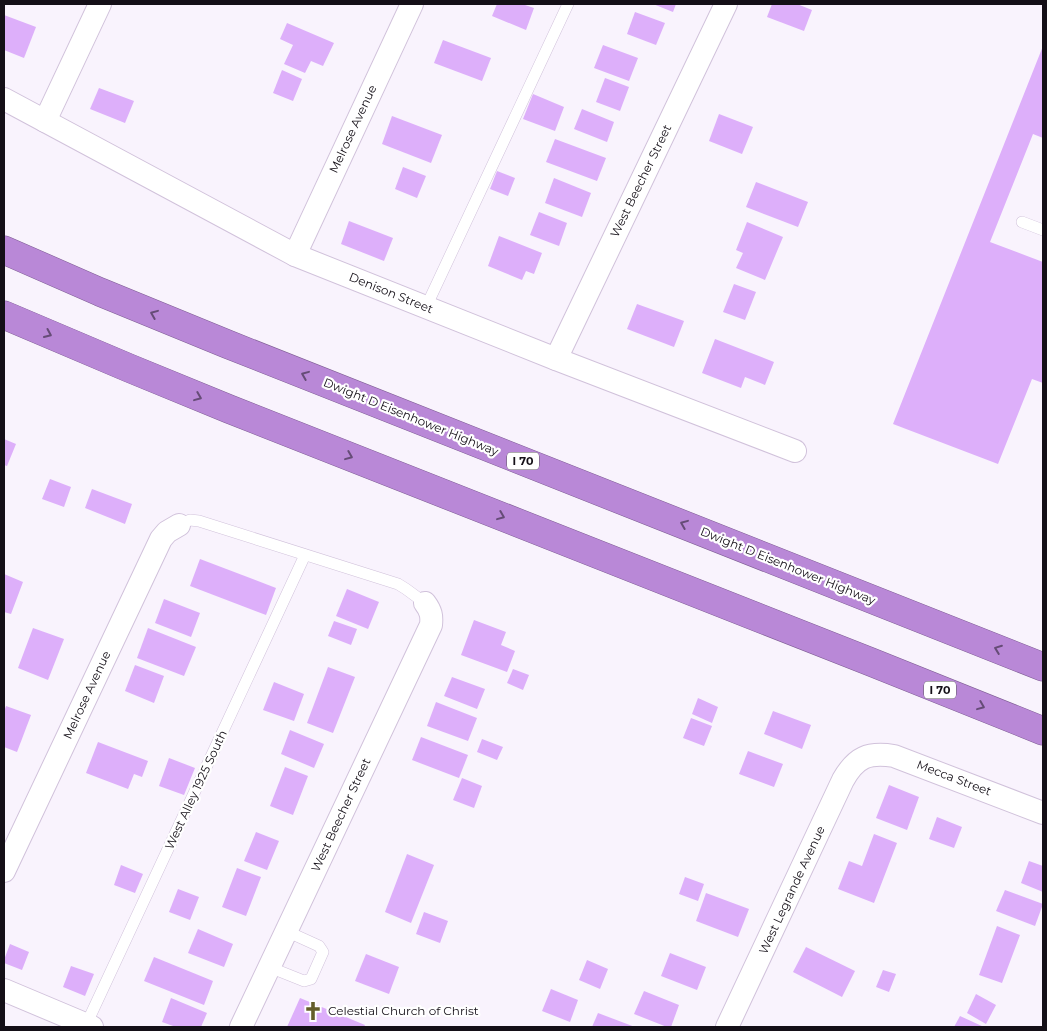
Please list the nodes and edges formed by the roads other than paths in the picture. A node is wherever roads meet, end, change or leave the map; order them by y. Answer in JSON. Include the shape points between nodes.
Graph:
{"nodes":[{"id":1,"x":100,"y":4,"type":"edge"},
{"id":2,"x":412,"y":4,"type":"edge"},
{"id":3,"x":568,"y":4,"type":"edge"},
{"id":4,"x":726,"y":4,"type":"edge"},
{"id":5,"x":4,"y":99,"type":"edge"},
{"id":6,"x":45,"y":121,"type":"junction"},
{"id":7,"x":1022,"y":222,"type":"dead end"},
{"id":8,"x":1043,"y":230,"type":"edge"},
{"id":9,"x":4,"y":250,"type":"edge"},
{"id":10,"x":295,"y":255,"type":"junction"},
{"id":11,"x":426,"y":307,"type":"junction"},
{"id":12,"x":4,"y":314,"type":"edge"},
{"id":13,"x":556,"y":359,"type":"junction"},
{"id":14,"x":795,"y":451,"type":"dead end"},
{"id":15,"x":179,"y":525,"type":"joint"},
{"id":16,"x":305,"y":555,"type":"junction"},
{"id":17,"x":425,"y":603,"type":"joint"},
{"id":18,"x":1043,"y":667,"type":"edge"},
{"id":19,"x":1043,"y":731,"type":"edge"},
{"id":20,"x":863,"y":758,"type":"joint"},
{"id":21,"x":1043,"y":813,"type":"edge"},
{"id":22,"x":4,"y":871,"type":"edge"},
{"id":23,"x":286,"y":932,"type":"junction"},
{"id":24,"x":269,"y":967,"type":"junction"},
{"id":25,"x":4,"y":990,"type":"edge"},
{"id":26,"x":89,"y":1026,"type":"edge"},
{"id":27,"x":241,"y":1027,"type":"edge"},
{"id":28,"x":727,"y":1027,"type":"edge"}],
"edges":[{"from":1,"to":6,"type":"street"},
{"from":2,"to":10,"type":"street","name":"Melrose Avenue"},
{"from":3,"to":11,"type":"lane"},
{"from":4,"to":13,"type":"street","name":"West Beecher Street"},
{"from":5,"to":6,"type":"street","name":"Denison Street"},
{"from":6,"to":10,"type":"street","name":"Denison Street"},
{"from":7,"to":8,"type":"lane"},
{"from":18,"to":9,"type":"highway","name":"Dwight D Eisenhower Highway","number":"I 70","one_way":true,"via":[[227,344]]},
{"from":10,"to":11,"type":"street","name":"Denison Street"},
{"from":11,"to":13,"type":"street","name":"Denison Street"},
{"from":12,"to":19,"type":"highway","number":"I 70","one_way":true,"via":[[229,409]]},
{"from":13,"to":14,"type":"street","name":"Denison Street"},
{"from":15,"to":16,"type":"lane","via":[[190,520],[199,521]]},
{"from":15,"to":22,"type":"street","name":"Melrose Avenue","via":[[162,539]]},
{"from":16,"to":17,"type":"lane","via":[[398,584]]},
{"from":16,"to":26,"type":"lane","name":"West Alley 1925 South"},
{"from":17,"to":23,"type":"street","name":"West Beecher Street","via":[[432,616],[431,625]]},
{"from":20,"to":21,"type":"street","name":"Mecca Street","via":[[881,754],[894,756]]},
{"from":20,"to":28,"type":"street","name":"West Legrande Avenue","via":[[854,763],[843,780]]},
{"from":23,"to":24,"type":"street","name":"West Beecher Street"},
{"from":23,"to":24,"type":"lane","via":[[319,946],[323,952],[311,979],[304,981]]},
{"from":24,"to":27,"type":"street","name":"West Beecher Street"},
{"from":25,"to":26,"type":"street"}]}
